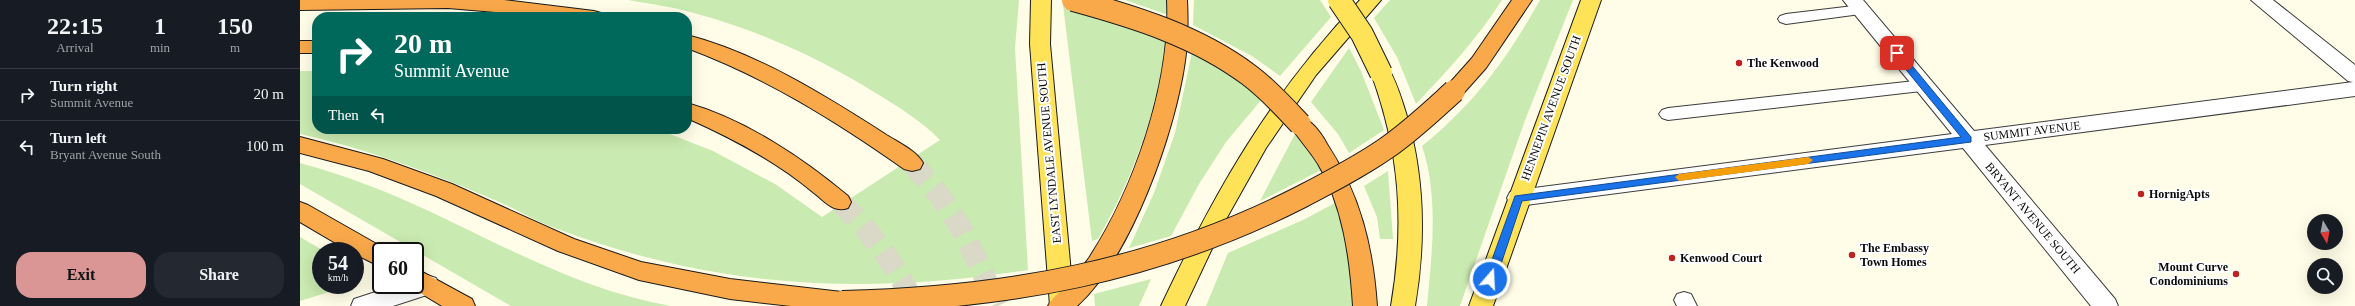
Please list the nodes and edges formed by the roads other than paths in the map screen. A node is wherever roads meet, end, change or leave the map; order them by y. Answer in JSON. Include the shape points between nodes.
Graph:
{"nodes":[{"id":1,"x":1041,"y":0,"type":"edge"},
{"id":2,"x":1073,"y":0,"type":"edge"},
{"id":3,"x":1177,"y":0,"type":"edge"},
{"id":4,"x":1339,"y":0,"type":"edge"},
{"id":5,"x":1371,"y":0,"type":"edge"},
{"id":6,"x":1522,"y":0,"type":"edge"},
{"id":7,"x":1591,"y":0,"type":"edge"},
{"id":8,"x":2261,"y":0,"type":"edge"},
{"id":9,"x":300,"y":4,"type":"edge"},
{"id":10,"x":1858,"y":5,"type":"edge"},
{"id":11,"x":570,"y":12,"type":"edge"},
{"id":12,"x":1794,"y":29,"type":"dead end"},
{"id":13,"x":692,"y":43,"type":"edge"},
{"id":14,"x":312,"y":46,"type":"edge"},
{"id":15,"x":300,"y":47,"type":"edge"},
{"id":16,"x":2355,"y":76,"type":"edge"},
{"id":17,"x":1924,"y":86,"type":"junction"},
{"id":18,"x":2355,"y":89,"type":"edge"},
{"id":19,"x":692,"y":112,"type":"edge"},
{"id":20,"x":1668,"y":114,"type":"dead end"},
{"id":21,"x":1968,"y":139,"type":"junction"},
{"id":22,"x":300,"y":144,"type":"edge"},
{"id":23,"x":912,"y":163,"type":"tunnel mouth"},
{"id":24,"x":1518,"y":198,"type":"junction"},
{"id":25,"x":840,"y":202,"type":"tunnel mouth"},
{"id":26,"x":300,"y":211,"type":"edge"},
{"id":27,"x":372,"y":253,"type":"edge"},
{"id":28,"x":424,"y":284,"type":"edge"},
{"id":29,"x":392,"y":294,"type":"edge"},
{"id":30,"x":363,"y":306,"type":"edge"},
{"id":31,"x":462,"y":306,"type":"edge"},
{"id":32,"x":1062,"y":306,"type":"edge"},
{"id":33,"x":1173,"y":306,"type":"edge"},
{"id":34,"x":1365,"y":306,"type":"edge"},
{"id":35,"x":1403,"y":306,"type":"edge"},
{"id":36,"x":1481,"y":306,"type":"edge"},
{"id":37,"x":2106,"y":306,"type":"edge"}],
"edges":[{"from":1,"to":32,"type":"main road","name":"EAST LYNDALE AVENUE SOUTH","via":[[1040,44]]},
{"from":2,"to":34,"type":"highway","bridge":true,"via":[[1154,26],[1217,54],[1250,76],[1300,124],[1324,156],[1348,209],[1362,258]]},
{"from":3,"to":32,"type":"highway","via":[[1177,46],[1171,81],[1159,124],[1139,178],[1100,262],[1078,291]]},
{"from":4,"to":35,"type":"main road","bridge":true,"via":[[1362,34],[1381,73],[1399,126],[1408,167],[1411,224]]},
{"from":5,"to":33,"type":"main road","via":[[1336,35],[1271,120],[1218,212]]},
{"from":6,"to":22,"type":"highway","bridge":true,"via":[[1483,58],[1454,92],[1392,144],[1351,170],[1259,219],[1197,244],[1134,263],[1023,289],[959,298],[902,302],[842,302],[730,289],[639,271],[566,245],[444,190],[375,165]]},
{"from":7,"to":24,"type":"main road","name":"HENNEPIN AVENUE SOUTH"},
{"from":8,"to":16,"type":"street"},
{"from":9,"to":11,"type":"highway","via":[[384,0],[463,1]]},
{"from":10,"to":12,"type":"lane","via":[[1786,18]]},
{"from":10,"to":17,"type":"street","name":"BRYANT AVENUE SOUTH"},
{"from":13,"to":23,"type":"highway","via":[[738,60],[771,77],[872,134]]},
{"from":14,"to":15,"type":"highway"},
{"from":17,"to":20,"type":"lane","via":[[1839,89]]},
{"from":17,"to":21,"type":"street","name":"BRYANT AVENUE SOUTH"},
{"from":18,"to":21,"type":"street","name":"SUMMIT AVENUE"},
{"from":19,"to":25,"type":"highway","via":[[782,156],[815,178]]},
{"from":21,"to":24,"type":"street","name":"SUMMIT AVENUE"},
{"from":21,"to":37,"type":"street","name":"BRYANT AVENUE SOUTH"},
{"from":24,"to":36,"type":"main road","name":"HENNEPIN AVENUE SOUTH"},
{"from":26,"to":27,"type":"highway"},
{"from":28,"to":31,"type":"highway"},
{"from":29,"to":30,"type":"street"}]}
